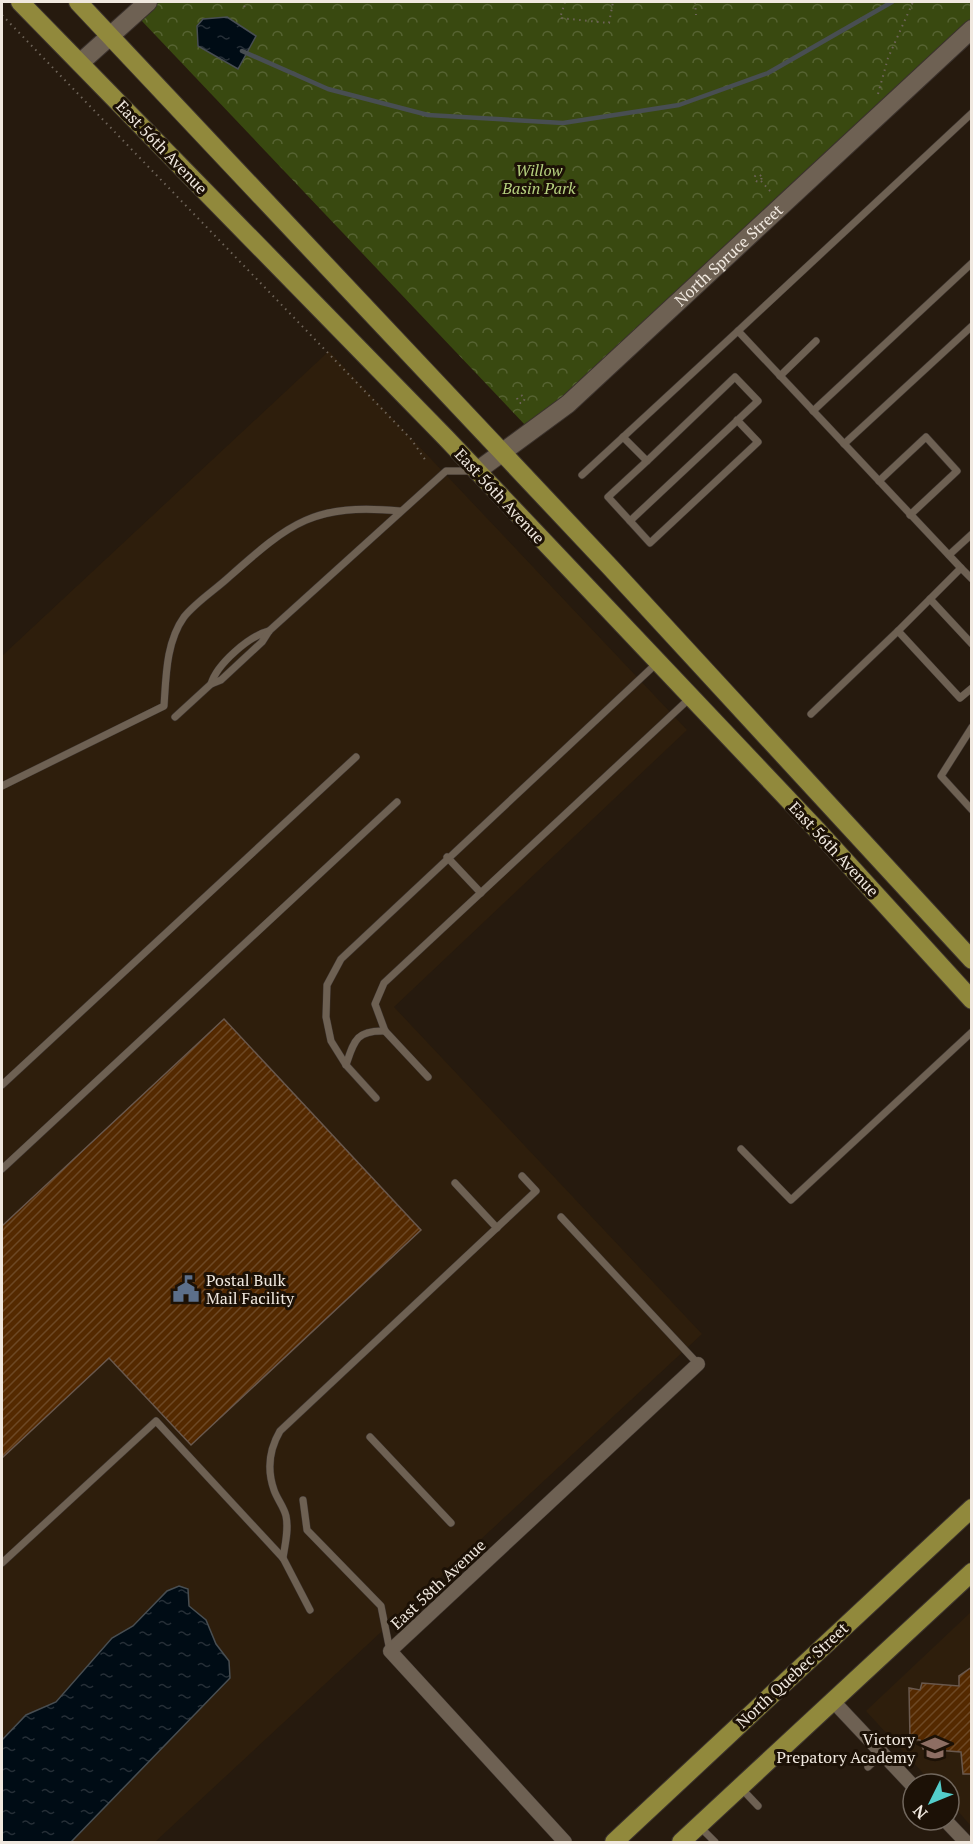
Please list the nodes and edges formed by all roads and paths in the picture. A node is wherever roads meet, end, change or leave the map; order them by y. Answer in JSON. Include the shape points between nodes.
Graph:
{"nodes":[{"id":1,"x":20,"y":2,"type":"edge"},
{"id":2,"x":78,"y":2,"type":"edge"},
{"id":3,"x":148,"y":2,"type":"edge"},
{"id":4,"x":248,"y":2,"type":"edge"},
{"id":5,"x":565,"y":2,"type":"edge"},
{"id":6,"x":612,"y":2,"type":"edge"},
{"id":7,"x":694,"y":2,"type":"edge"},
{"id":8,"x":913,"y":2,"type":"edge"},
{"id":9,"x":244,"y":7,"type":"dead end"},
{"id":10,"x":2,"y":15,"type":"edge"},
{"id":11,"x":696,"y":15,"type":"dead end"},
{"id":12,"x":972,"y":28,"type":"edge"},
{"id":13,"x":110,"y":36,"type":"junction"},
{"id":14,"x":54,"y":54,"type":"dead end"},
{"id":15,"x":46,"y":62,"type":"junction"},
{"id":16,"x":80,"y":63,"type":"junction"},
{"id":17,"x":877,"y":96,"type":"dead end"},
{"id":18,"x":972,"y":113,"type":"edge"},
{"id":19,"x":760,"y":181,"type":"dead end"},
{"id":20,"x":773,"y":195,"type":"dead end"},
{"id":21,"x":972,"y":263,"type":"edge"},
{"id":22,"x":972,"y":326,"type":"edge"},
{"id":23,"x":738,"y":331,"type":"junction"},
{"id":24,"x":816,"y":341,"type":"dead end"},
{"id":25,"x":780,"y":376,"type":"junction"},
{"id":26,"x":521,"y":395,"type":"dead end"},
{"id":27,"x":517,"y":398,"type":"dead end"},
{"id":28,"x":523,"y":403,"type":"junction"},
{"id":29,"x":528,"y":408,"type":"dead end"},
{"id":30,"x":813,"y":411,"type":"junction"},
{"id":31,"x":737,"y":420,"type":"junction"},
{"id":32,"x":623,"y":437,"type":"junction"},
{"id":33,"x":844,"y":444,"type":"junction"},
{"id":34,"x":503,"y":453,"type":"junction"},
{"id":35,"x":426,"y":461,"type":"dead end"},
{"id":36,"x":647,"y":461,"type":"junction"},
{"id":37,"x":477,"y":471,"type":"junction"},
{"id":38,"x":582,"y":475,"type":"dead end"},
{"id":39,"x":879,"y":481,"type":"junction"},
{"id":40,"x":400,"y":511,"type":"junction"},
{"id":41,"x":910,"y":515,"type":"junction"},
{"id":42,"x":630,"y":521,"type":"junction"},
{"id":43,"x":972,"y":534,"type":"edge"},
{"id":44,"x":949,"y":555,"type":"junction"},
{"id":45,"x":961,"y":568,"type":"junction"},
{"id":46,"x":972,"y":579,"type":"edge"},
{"id":47,"x":930,"y":599,"type":"junction"},
{"id":48,"x":898,"y":631,"type":"junction"},
{"id":49,"x":972,"y":644,"type":"edge"},
{"id":50,"x":657,"y":663,"type":"junction"},
{"id":51,"x":972,"y":688,"type":"edge"},
{"id":52,"x":690,"y":698,"type":"junction"},
{"id":53,"x":811,"y":714,"type":"dead end"},
{"id":54,"x":175,"y":717,"type":"dead end"},
{"id":55,"x":972,"y":727,"type":"edge"},
{"id":56,"x":356,"y":757,"type":"dead end"},
{"id":57,"x":2,"y":786,"type":"edge"},
{"id":58,"x":397,"y":802,"type":"dead end"},
{"id":59,"x":972,"y":810,"type":"edge"},
{"id":60,"x":447,"y":857,"type":"junction"},
{"id":61,"x":481,"y":893,"type":"junction"},
{"id":62,"x":972,"y":960,"type":"edge"},
{"id":63,"x":972,"y":1000,"type":"edge"},
{"id":64,"x":385,"y":1031,"type":"junction"},
{"id":65,"x":972,"y":1032,"type":"edge"},
{"id":66,"x":346,"y":1065,"type":"junction"},
{"id":67,"x":428,"y":1077,"type":"dead end"},
{"id":68,"x":2,"y":1085,"type":"edge"},
{"id":69,"x":376,"y":1098,"type":"dead end"},
{"id":70,"x":741,"y":1149,"type":"dead end"},
{"id":71,"x":2,"y":1168,"type":"edge"},
{"id":72,"x":522,"y":1176,"type":"dead end"},
{"id":73,"x":455,"y":1183,"type":"dead end"},
{"id":74,"x":561,"y":1217,"type":"dead end"},
{"id":75,"x":497,"y":1228,"type":"junction"},
{"id":76,"x":698,"y":1364,"type":"joint"},
{"id":77,"x":370,"y":1437,"type":"dead end"},
{"id":78,"x":303,"y":1500,"type":"dead end"},
{"id":79,"x":972,"y":1509,"type":"edge"},
{"id":80,"x":451,"y":1523,"type":"dead end"},
{"id":81,"x":283,"y":1558,"type":"junction"},
{"id":82,"x":2,"y":1563,"type":"edge"},
{"id":83,"x":972,"y":1572,"type":"edge"},
{"id":84,"x":310,"y":1610,"type":"dead end"},
{"id":85,"x":390,"y":1651,"type":"junction"},
{"id":86,"x":832,"y":1701,"type":"junction"},
{"id":87,"x":882,"y":1754,"type":"junction"},
{"id":88,"x":868,"y":1767,"type":"dead end"},
{"id":89,"x":901,"y":1774,"type":"edge"},
{"id":90,"x":740,"y":1787,"type":"junction"},
{"id":91,"x":758,"y":1806,"type":"dead end"},
{"id":92,"x":699,"y":1826,"type":"junction"},
{"id":93,"x":565,"y":1842,"type":"edge"},
{"id":94,"x":614,"y":1842,"type":"edge"},
{"id":95,"x":681,"y":1842,"type":"edge"},
{"id":96,"x":715,"y":1842,"type":"edge"}],
"edges":[{"from":1,"to":16,"type":"main road","name":"East 56th Avenue"},
{"from":2,"to":13,"type":"main road","name":"East 56th Avenue"},
{"from":3,"to":13,"type":"street"},
{"from":4,"to":9,"type":"path"},
{"from":5,"to":6,"type":"path","via":[[560,18],[609,23]]},
{"from":7,"to":11,"type":"path"},
{"from":8,"to":17,"type":"path","via":[[888,58]]},
{"from":10,"to":15,"type":"path"},
{"from":12,"to":34,"type":"street","name":"North Spruce Street","via":[[568,404]]},
{"from":13,"to":16,"type":"street"},
{"from":13,"to":34,"type":"main road","name":"East 56th Avenue"},
{"from":14,"to":15,"type":"path"},
{"from":15,"to":35,"type":"path","via":[[411,439]]},
{"from":16,"to":37,"type":"main road","name":"East 56th Avenue"},
{"from":18,"to":23,"type":"lane"},
{"from":19,"to":20,"type":"path"},
{"from":21,"to":30,"type":"lane"},
{"from":22,"to":33,"type":"lane"},
{"from":23,"to":25,"type":"lane"},
{"from":23,"to":32,"type":"lane"},
{"from":24,"to":25,"type":"lane"},
{"from":25,"to":30,"type":"lane"},
{"from":26,"to":28,"type":"path","via":[[525,398]]},
{"from":27,"to":28,"type":"path"},
{"from":28,"to":29,"type":"path"},
{"from":30,"to":33,"type":"lane"},
{"from":31,"to":36,"type":"lane","via":[[758,401],[735,377]]},
{"from":31,"to":42,"type":"lane"},
{"from":31,"to":42,"type":"lane","via":[[758,442],[650,543]]},
{"from":32,"to":36,"type":"lane"},
{"from":32,"to":38,"type":"lane"},
{"from":33,"to":39,"type":"lane"},
{"from":34,"to":37,"type":"street","name":"North Spruce Street"},
{"from":34,"to":62,"type":"main road","name":"East 56th Avenue"},
{"from":36,"to":42,"type":"lane","via":[[608,497]]},
{"from":37,"to":40,"type":"lane","via":[[446,471]]},
{"from":37,"to":50,"type":"main road","name":"East 56th Avenue"},
{"from":39,"to":41,"type":"lane"},
{"from":39,"to":41,"type":"lane","via":[[926,437],[949,462],[957,471]]},
{"from":40,"to":54,"type":"lane","via":[[221,680],[211,684]]},
{"from":40,"to":57,"type":"lane","via":[[337,510],[301,520],[259,550],[184,618],[167,657],[164,706]]},
{"from":41,"to":44,"type":"lane"},
{"from":43,"to":44,"type":"lane"},
{"from":44,"to":45,"type":"lane"},
{"from":45,"to":46,"type":"lane"},
{"from":45,"to":47,"type":"lane"},
{"from":47,"to":48,"type":"lane"},
{"from":47,"to":49,"type":"lane"},
{"from":48,"to":51,"type":"lane","via":[[960,698]]},
{"from":48,"to":53,"type":"lane"},
{"from":50,"to":52,"type":"main road","name":"East 56th Avenue"},
{"from":50,"to":60,"type":"lane"},
{"from":52,"to":61,"type":"lane"},
{"from":52,"to":63,"type":"main road","name":"East 56th Avenue"},
{"from":55,"to":59,"type":"lane","via":[[941,776]]},
{"from":56,"to":68,"type":"lane"},
{"from":58,"to":71,"type":"lane"},
{"from":60,"to":61,"type":"lane"},
{"from":60,"to":66,"type":"lane","via":[[341,959],[327,985],[326,1017],[331,1041]]},
{"from":61,"to":64,"type":"lane","via":[[384,983],[375,1004]]},
{"from":64,"to":66,"type":"lane","via":[[368,1030],[354,1041]]},
{"from":64,"to":67,"type":"lane"},
{"from":65,"to":70,"type":"lane","via":[[791,1200]]},
{"from":66,"to":69,"type":"lane"},
{"from":72,"to":75,"type":"lane","via":[[536,1191]]},
{"from":73,"to":75,"type":"lane"},
{"from":74,"to":76,"type":"lane"},
{"from":75,"to":81,"type":"lane","via":[[280,1431],[271,1452],[270,1471],[274,1491],[286,1513]]},
{"from":76,"to":85,"type":"street","name":"East 58th Avenue"},
{"from":77,"to":80,"type":"lane"},
{"from":78,"to":85,"type":"lane","via":[[307,1530],[381,1606]]},
{"from":79,"to":94,"type":"main road","name":"North Quebec Street"},
{"from":81,"to":82,"type":"lane","via":[[156,1421]]},
{"from":81,"to":84,"type":"lane"},
{"from":83,"to":86,"type":"main road"},
{"from":85,"to":93,"type":"street","name":"East 58th Avenue"},
{"from":86,"to":87,"type":"street"},
{"from":86,"to":90,"type":"main road"},
{"from":87,"to":88,"type":"lane"},
{"from":87,"to":89,"type":"street"},
{"from":90,"to":91,"type":"lane"},
{"from":90,"to":92,"type":"main road"},
{"from":92,"to":95,"type":"main road"},
{"from":92,"to":96,"type":"lane"}]}
